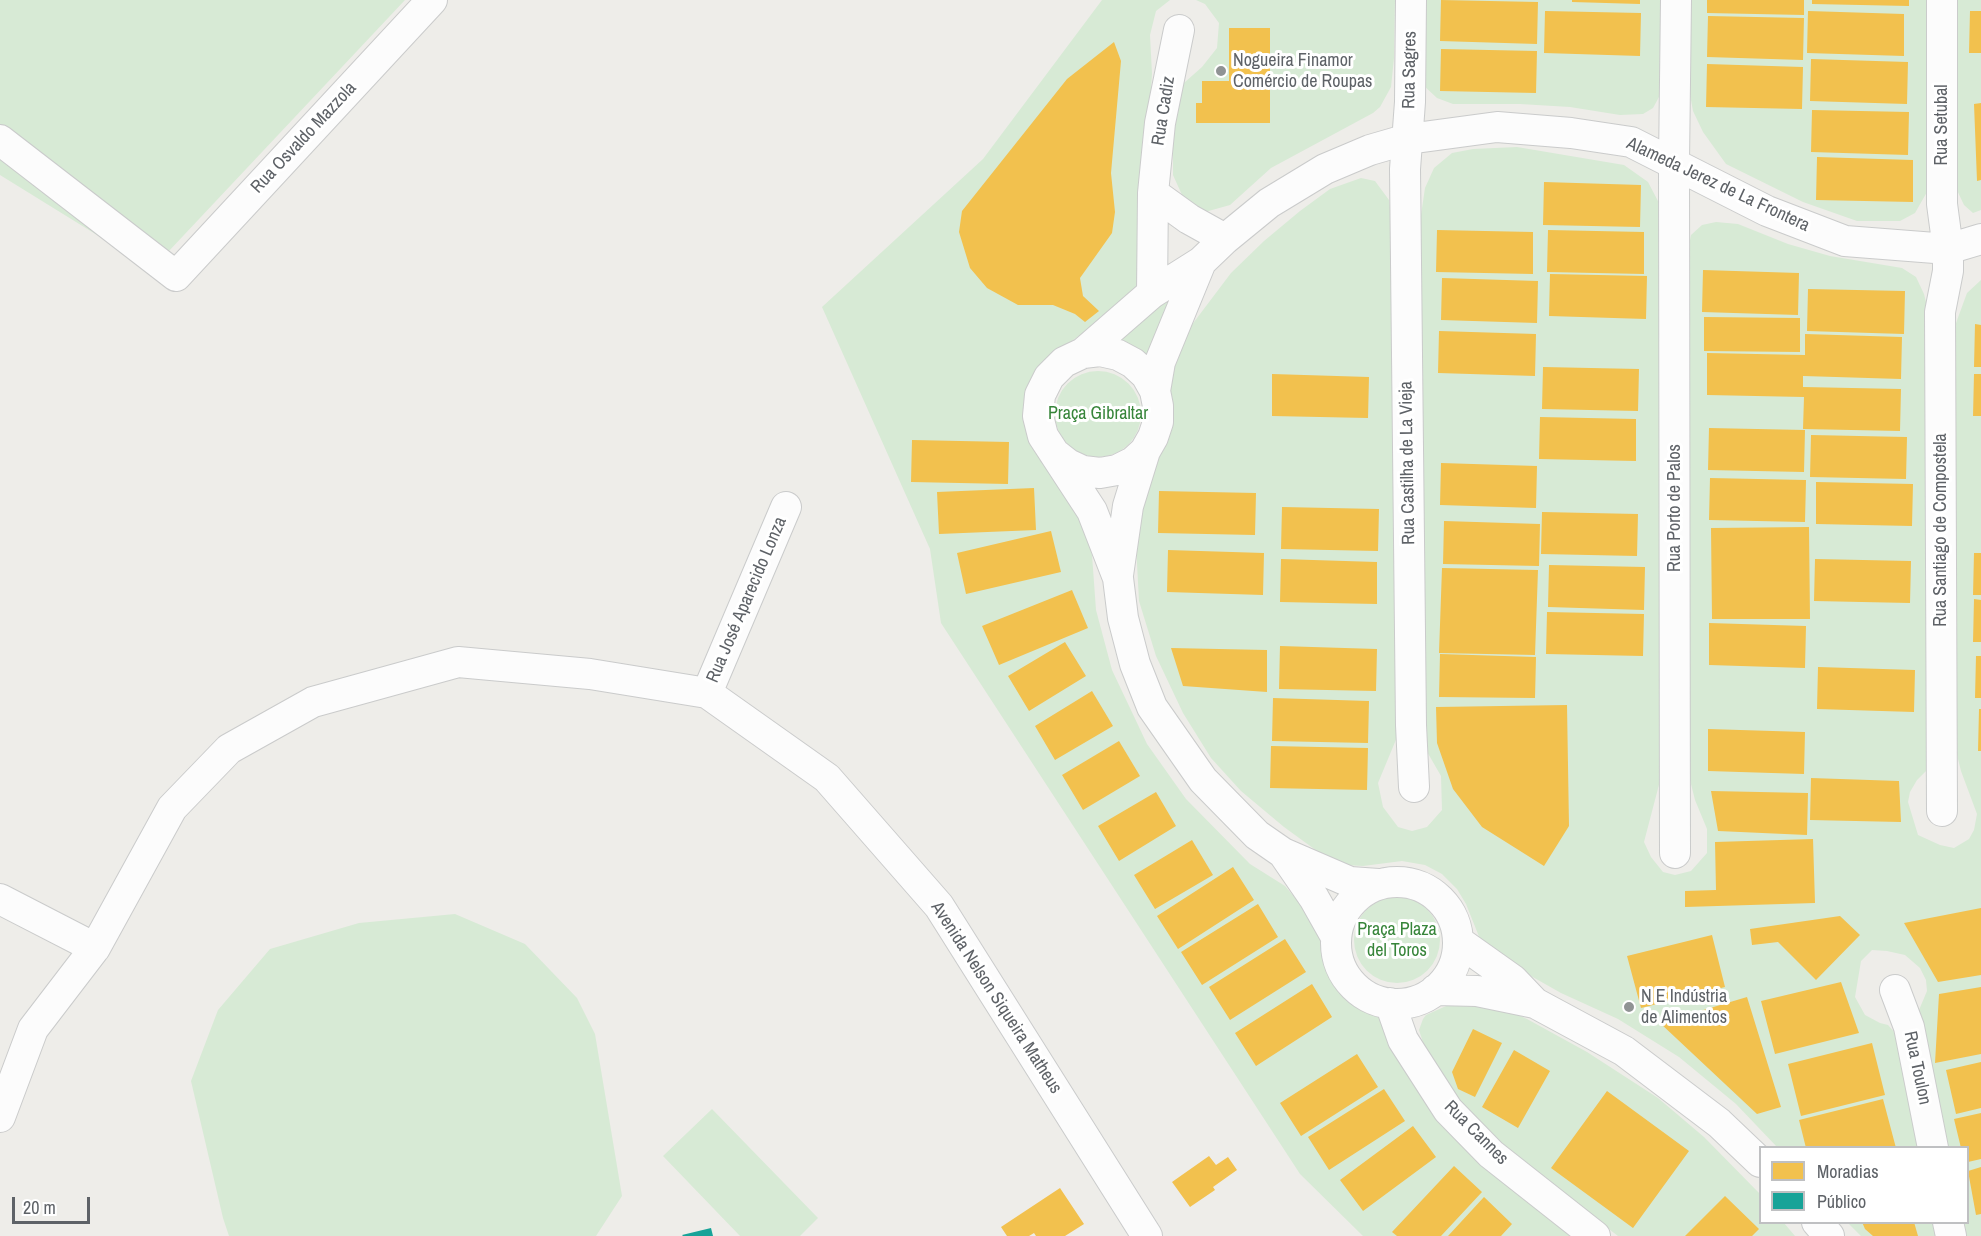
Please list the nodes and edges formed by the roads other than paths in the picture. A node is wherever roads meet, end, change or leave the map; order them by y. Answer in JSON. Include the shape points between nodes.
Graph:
{"nodes":[{"id":1,"x":432,"y":0,"type":"edge"},
{"id":2,"x":1411,"y":0,"type":"edge"},
{"id":3,"x":1676,"y":0,"type":"edge"},
{"id":4,"x":1942,"y":0,"type":"edge"},
{"id":5,"x":1179,"y":30,"type":"dead end"},
{"id":6,"x":1408,"y":139,"type":"junction"},
{"id":7,"x":0,"y":140,"type":"edge"},
{"id":8,"x":1674,"y":163,"type":"junction"},
{"id":9,"x":1153,"y":193,"type":"junction"},
{"id":10,"x":1225,"y":239,"type":"junction"},
{"id":11,"x":1981,"y":239,"type":"edge"},
{"id":12,"x":1948,"y":249,"type":"junction"},
{"id":13,"x":1201,"y":262,"type":"junction"},
{"id":14,"x":1152,"y":293,"type":"junction"},
{"id":15,"x":1083,"y":353,"type":"junction"},
{"id":16,"x":1155,"y":391,"type":"junction"},
{"id":17,"x":1145,"y":451,"type":"junction"},
{"id":18,"x":1054,"y":453,"type":"junction"},
{"id":19,"x":786,"y":507,"type":"dead end"},
{"id":20,"x":1118,"y":578,"type":"junction"},
{"id":21,"x":707,"y":693,"type":"junction"},
{"id":22,"x":1414,"y":787,"type":"dead end"},
{"id":23,"x":1942,"y":811,"type":"dead end"},
{"id":24,"x":1283,"y":853,"type":"junction"},
{"id":25,"x":1675,"y":854,"type":"dead end"},
{"id":26,"x":1378,"y":884,"type":"junction"},
{"id":27,"x":0,"y":899,"type":"edge"},
{"id":28,"x":1336,"y":937,"type":"junction"},
{"id":29,"x":1458,"y":941,"type":"junction"},
{"id":30,"x":95,"y":948,"type":"junction"},
{"id":31,"x":1435,"y":990,"type":"junction"},
{"id":32,"x":1895,"y":990,"type":"dead end"},
{"id":33,"x":1390,"y":1003,"type":"junction"},
{"id":34,"x":1535,"y":1003,"type":"junction"},
{"id":35,"x":0,"y":1117,"type":"edge"},
{"id":36,"x":1933,"y":1146,"type":"edge"},
{"id":37,"x":1759,"y":1160,"type":"edge"},
{"id":38,"x":1819,"y":1224,"type":"edge"},
{"id":39,"x":1147,"y":1236,"type":"edge"},
{"id":40,"x":1595,"y":1236,"type":"edge"},
{"id":41,"x":1829,"y":1236,"type":"edge"}],
"edges":[{"from":1,"to":7,"type":"street","name":"Rua Osvaldo Mazzola","via":[[176,276]]},
{"from":2,"to":6,"type":"street","name":"Rua Sagres"},
{"from":3,"to":8,"type":"street","name":"Rua Porto de Palos"},
{"from":4,"to":12,"type":"street","name":"Rua Setubal","via":[[1942,204]]},
{"from":5,"to":9,"type":"street","name":"Rua Cadiz","via":[[1160,123]]},
{"from":6,"to":8,"type":"street","name":"Alameda Jerez de La Frontera","via":[[1497,127],[1571,133],[1631,141]]},
{"from":6,"to":10,"type":"street","name":"Alameda Jerez de La Frontera","via":[[1325,169],[1269,203]]},
{"from":6,"to":22,"type":"street","name":"Rua Castilha de La Vieja","via":[[1405,169]]},
{"from":8,"to":12,"type":"street","name":"Alameda Jerez de La Frontera","via":[[1767,211],[1845,241]]},
{"from":8,"to":25,"type":"street","name":"Rua Porto de Palos"},
{"from":9,"to":10,"type":"street"},
{"from":9,"to":14,"type":"street","name":"Rua Cadiz"},
{"from":10,"to":13,"type":"street","name":"Alameda Jerez de La Frontera"},
{"from":11,"to":12,"type":"street","name":"Alameda Jerez de La Frontera"},
{"from":12,"to":23,"type":"street","name":"Rua Santiago de Compostela","via":[[1940,312]]},
{"from":13,"to":14,"type":"street","name":"Alameda Jerez de La Frontera"},
{"from":13,"to":16,"type":"street","name":"Alameda Jerez de La Frontera","via":[[1160,362]]},
{"from":14,"to":15,"type":"street","name":"Alameda Jerez de La Frontera"},
{"from":15,"to":16,"type":"street","via":[[1118,355],[1146,375]]},
{"from":15,"to":18,"type":"street","via":[[1064,362],[1049,377],[1040,395],[1038,416],[1043,436]]},
{"from":16,"to":17,"type":"street","via":[[1158,422]]},
{"from":17,"to":18,"type":"street","via":[[1117,470],[1100,473],[1076,468]]},
{"from":17,"to":20,"type":"street","via":[[1128,506]]},
{"from":18,"to":20,"type":"street","via":[[1092,512]]},
{"from":19,"to":21,"type":"street","name":"Rua José Aparecido Lonza"},
{"from":20,"to":24,"type":"street","via":[[1123,618],[1152,707],[1203,780],[1257,835]]},
{"from":21,"to":30,"type":"street","name":"Avenida Nelson Siqueira Matheus","via":[[590,674],[458,662],[313,702],[229,749],[172,808]]},
{"from":21,"to":39,"type":"street","name":"Avenida Nelson Siqueira Matheus","via":[[827,778],[939,906]]},
{"from":24,"to":26,"type":"street","via":[[1350,882]]},
{"from":24,"to":28,"type":"street"},
{"from":26,"to":28,"type":"street","via":[[1349,904]]},
{"from":26,"to":29,"type":"street","via":[[1410,883],[1438,898],[1449,911]]},
{"from":27,"to":30,"type":"street"},
{"from":28,"to":33,"type":"street","via":[[1341,968],[1350,981],[1375,1000]]},
{"from":29,"to":31,"type":"street","via":[[1452,969]]},
{"from":29,"to":34,"type":"street","via":[[1513,980]]},
{"from":30,"to":35,"type":"street","name":"Avenida Nelson Siqueira Matheus","via":[[33,1029]]},
{"from":31,"to":33,"type":"street","via":[[1414,1002]]},
{"from":31,"to":34,"type":"street","via":[[1477,991]]},
{"from":32,"to":36,"type":"street","name":"Rua Toulon","via":[[1909,1027]]},
{"from":33,"to":40,"type":"street","name":"Rua Cannes","via":[[1403,1040],[1448,1110],[1491,1154]]},
{"from":34,"to":37,"type":"street","via":[[1624,1051],[1719,1123]]},
{"from":38,"to":41,"type":"street"}]}
